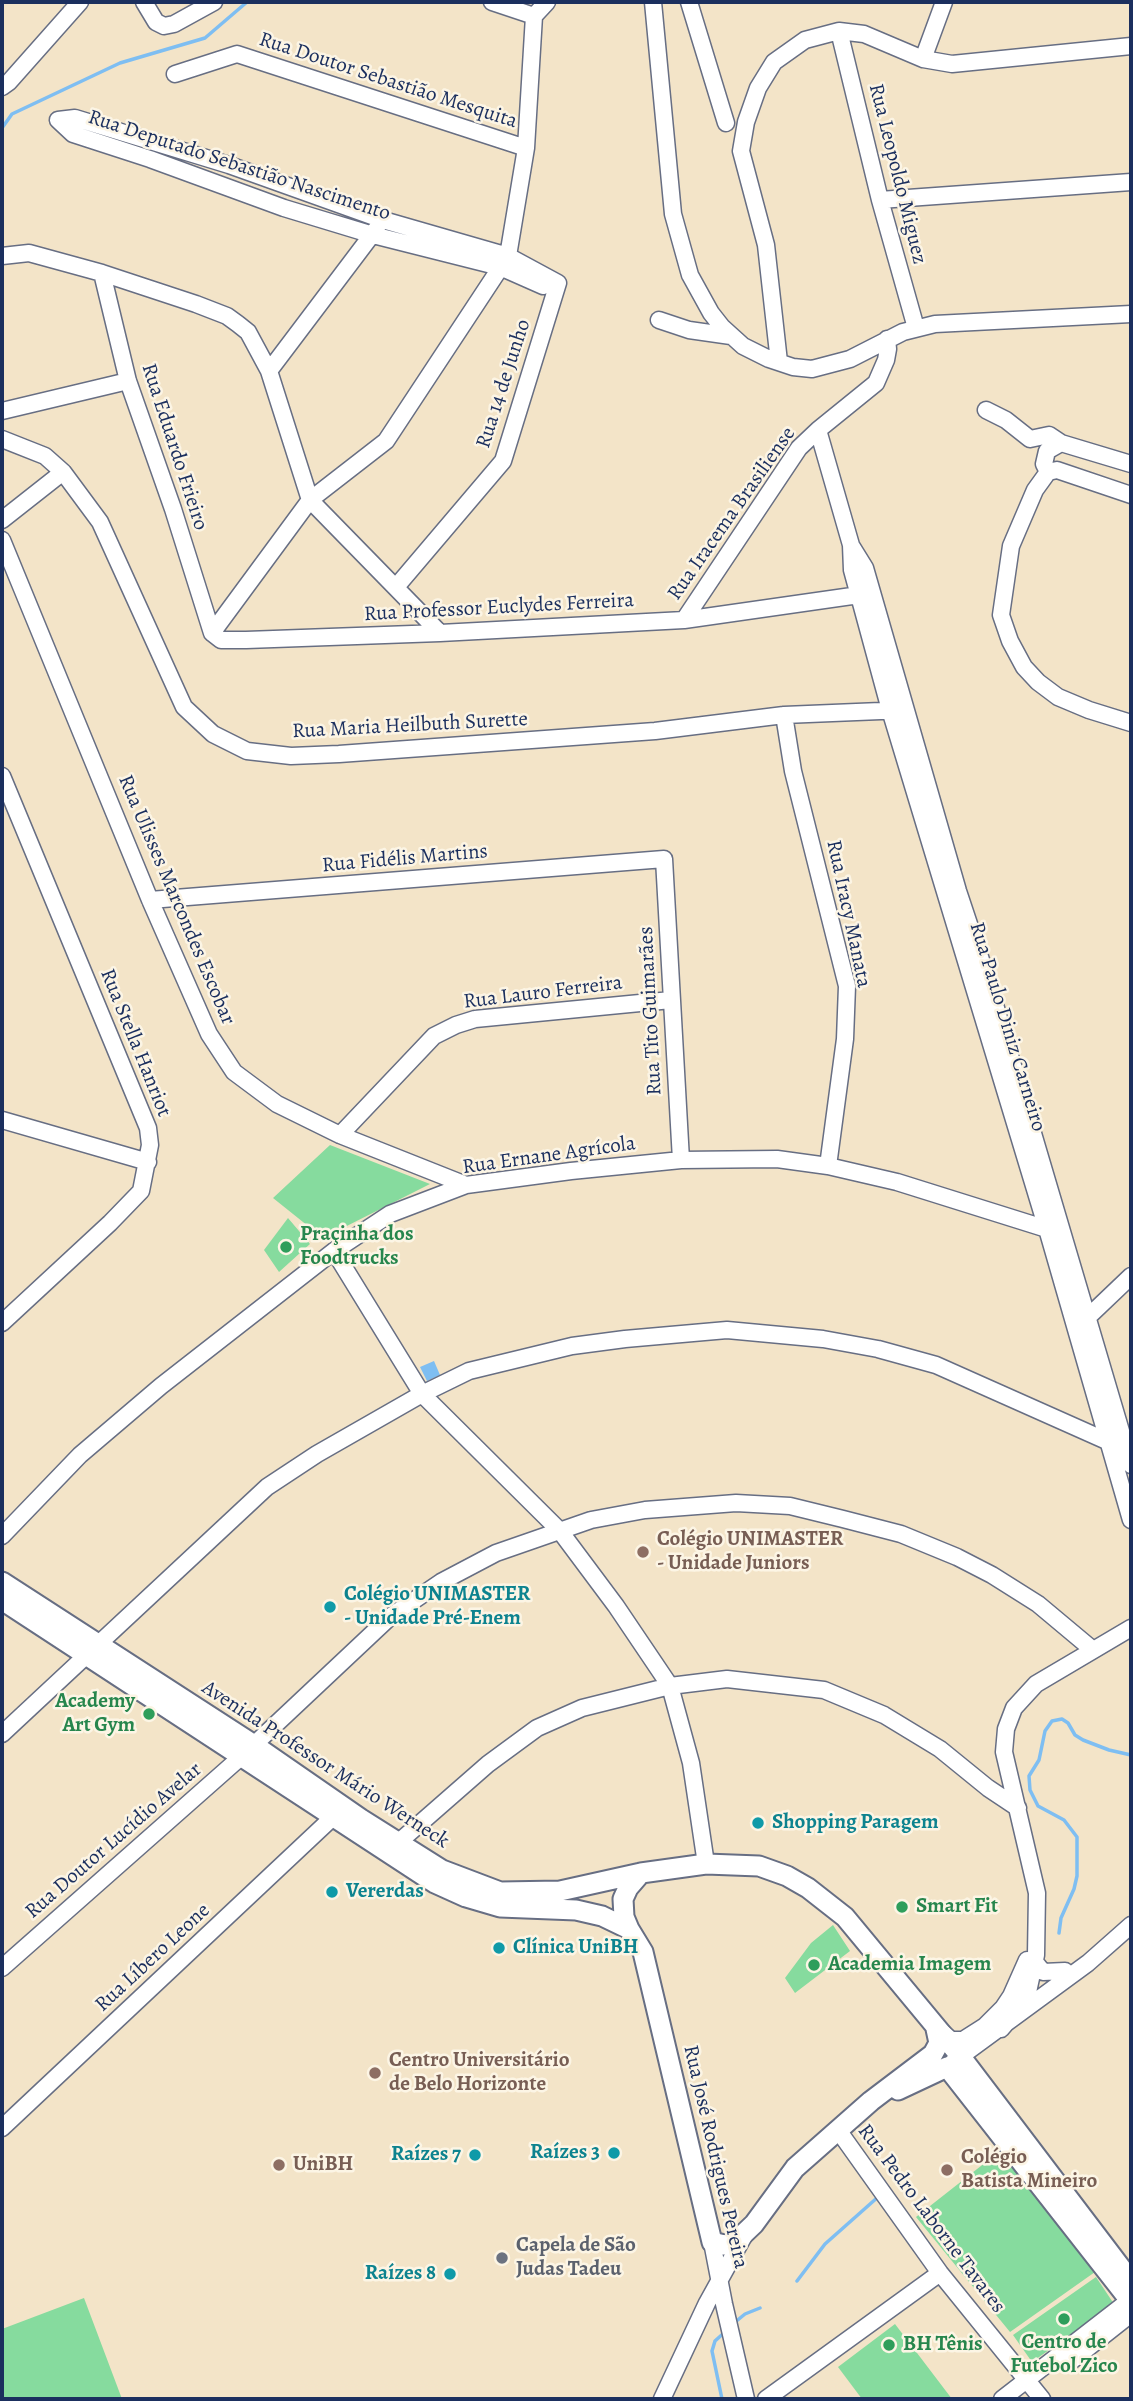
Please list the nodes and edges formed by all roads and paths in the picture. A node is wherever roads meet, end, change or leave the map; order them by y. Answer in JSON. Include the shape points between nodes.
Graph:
{"nodes":[{"id":1,"x":80,"y":2,"type":"edge"},
{"id":2,"x":144,"y":2,"type":"edge"},
{"id":3,"x":214,"y":2,"type":"edge"},
{"id":4,"x":492,"y":2,"type":"edge"},
{"id":5,"x":547,"y":2,"type":"edge"},
{"id":6,"x":653,"y":2,"type":"edge"},
{"id":7,"x":689,"y":2,"type":"edge"},
{"id":8,"x":944,"y":2,"type":"edge"},
{"id":9,"x":534,"y":16,"type":"junction"},
{"id":10,"x":839,"y":31,"type":"junction"},
{"id":11,"x":1131,"y":46,"type":"edge"},
{"id":12,"x":923,"y":60,"type":"junction"},
{"id":13,"x":175,"y":74,"type":"dead end"},
{"id":14,"x":2,"y":87,"type":"edge"},
{"id":15,"x":726,"y":124,"type":"dead end"},
{"id":16,"x":526,"y":148,"type":"junction"},
{"id":17,"x":1131,"y":182,"type":"edge"},
{"id":18,"x":880,"y":200,"type":"junction"},
{"id":19,"x":383,"y":220,"type":"junction"},
{"id":20,"x":373,"y":234,"type":"junction"},
{"id":21,"x":2,"y":256,"type":"edge"},
{"id":22,"x":504,"y":261,"type":"junction"},
{"id":23,"x":102,"y":273,"type":"junction"},
{"id":24,"x":557,"y":287,"type":"joint"},
{"id":25,"x":1131,"y":314,"type":"edge"},
{"id":26,"x":659,"y":320,"type":"dead end"},
{"id":27,"x":916,"y":328,"type":"junction"},
{"id":28,"x":731,"y":336,"type":"junction"},
{"id":29,"x":887,"y":339,"type":"junction"},
{"id":30,"x":779,"y":362,"type":"junction"},
{"id":31,"x":269,"y":371,"type":"junction"},
{"id":32,"x":128,"y":382,"type":"junction"},
{"id":33,"x":986,"y":410,"type":"dead end"},
{"id":34,"x":2,"y":411,"type":"edge"},
{"id":35,"x":818,"y":430,"type":"junction"},
{"id":36,"x":2,"y":439,"type":"edge"},
{"id":37,"x":1030,"y":439,"type":"junction"},
{"id":38,"x":1061,"y":443,"type":"junction"},
{"id":39,"x":1131,"y":464,"type":"edge"},
{"id":40,"x":1052,"y":469,"type":"junction"},
{"id":41,"x":62,"y":472,"type":"junction"},
{"id":42,"x":1131,"y":495,"type":"edge"},
{"id":43,"x":310,"y":500,"type":"junction"},
{"id":44,"x":2,"y":520,"type":"edge"},
{"id":45,"x":2,"y":540,"type":"edge"},
{"id":46,"x":396,"y":587,"type":"junction"},
{"id":47,"x":865,"y":594,"type":"junction"},
{"id":48,"x":684,"y":620,"type":"junction"},
{"id":49,"x":212,"y":633,"type":"junction"},
{"id":50,"x":440,"y":633,"type":"junction"},
{"id":51,"x":897,"y":710,"type":"junction"},
{"id":52,"x":784,"y":715,"type":"junction"},
{"id":53,"x":1131,"y":723,"type":"edge"},
{"id":54,"x":2,"y":776,"type":"edge"},
{"id":55,"x":664,"y":859,"type":"joint"},
{"id":56,"x":951,"y":893,"type":"junction"},
{"id":57,"x":150,"y":901,"type":"junction"},
{"id":58,"x":671,"y":1000,"type":"junction"},
{"id":59,"x":2,"y":1120,"type":"edge"},
{"id":60,"x":340,"y":1135,"type":"junction"},
{"id":61,"x":681,"y":1160,"type":"junction"},
{"id":62,"x":148,"y":1162,"type":"junction"},
{"id":63,"x":828,"y":1166,"type":"junction"},
{"id":64,"x":466,"y":1185,"type":"junction"},
{"id":65,"x":1047,"y":1229,"type":"junction"},
{"id":66,"x":334,"y":1251,"type":"junction"},
{"id":67,"x":1131,"y":1276,"type":"edge"},
{"id":68,"x":1088,"y":1317,"type":"junction"},
{"id":69,"x":2,"y":1323,"type":"edge"},
{"id":70,"x":1073,"y":1324,"type":"junction"},
{"id":71,"x":422,"y":1394,"type":"junction"},
{"id":72,"x":1109,"y":1441,"type":"junction"},
{"id":73,"x":1131,"y":1465,"type":"edge"},
{"id":74,"x":1131,"y":1520,"type":"edge"},
{"id":75,"x":560,"y":1531,"type":"junction"},
{"id":76,"x":2,"y":1536,"type":"edge"},
{"id":77,"x":2,"y":1582,"type":"edge"},
{"id":78,"x":2,"y":1600,"type":"edge"},
{"id":79,"x":1131,"y":1628,"type":"edge"},
{"id":80,"x":92,"y":1649,"type":"junction"},
{"id":81,"x":1093,"y":1650,"type":"junction"},
{"id":82,"x":670,"y":1686,"type":"junction"},
{"id":83,"x":2,"y":1734,"type":"edge"},
{"id":84,"x":248,"y":1751,"type":"junction"},
{"id":85,"x":1010,"y":1780,"type":"junction"},
{"id":86,"x":988,"y":1788,"type":"junction"},
{"id":87,"x":1017,"y":1808,"type":"junction"},
{"id":88,"x":332,"y":1818,"type":"junction"},
{"id":89,"x":363,"y":1828,"type":"junction"},
{"id":90,"x":400,"y":1841,"type":"junction"},
{"id":91,"x":706,"y":1864,"type":"junction"},
{"id":92,"x":641,"y":1873,"type":"junction"},
{"id":93,"x":1131,"y":1925,"type":"edge"},
{"id":94,"x":629,"y":1929,"type":"junction"},
{"id":95,"x":1036,"y":1938,"type":"junction"},
{"id":96,"x":1035,"y":1962,"type":"junction"},
{"id":97,"x":1088,"y":1963,"type":"junction"},
{"id":98,"x":2,"y":1968,"type":"edge"},
{"id":99,"x":1065,"y":1971,"type":"junction"},
{"id":100,"x":1028,"y":1992,"type":"junction"},
{"id":101,"x":1003,"y":2008,"type":"junction"},
{"id":102,"x":936,"y":2029,"type":"junction"},
{"id":103,"x":1001,"y":2029,"type":"junction"},
{"id":104,"x":954,"y":2062,"type":"junction"},
{"id":105,"x":871,"y":2101,"type":"junction"},
{"id":106,"x":2,"y":2128,"type":"edge"},
{"id":107,"x":838,"y":2130,"type":"junction"},
{"id":108,"x":750,"y":2228,"type":"junction"},
{"id":109,"x":712,"y":2242,"type":"junction"},
{"id":110,"x":940,"y":2273,"type":"junction"},
{"id":111,"x":719,"y":2281,"type":"junction"},
{"id":112,"x":1131,"y":2299,"type":"edge"},
{"id":113,"x":728,"y":2320,"type":"junction"},
{"id":114,"x":1035,"y":2389,"type":"edge"},
{"id":115,"x":662,"y":2399,"type":"edge"},
{"id":116,"x":746,"y":2399,"type":"edge"},
{"id":117,"x":766,"y":2399,"type":"edge"},
{"id":118,"x":1002,"y":2399,"type":"edge"},
{"id":119,"x":1020,"y":2399,"type":"edge"}],
"edges":[{"from":1,"to":14,"type":"street"},
{"from":2,"to":3,"type":"street","via":[[156,22],[164,26]]},
{"from":4,"to":9,"type":"street"},
{"from":5,"to":9,"type":"street"},
{"from":6,"to":28,"type":"street","via":[[673,214],[690,275],[711,313]]},
{"from":7,"to":15,"type":"street"},
{"from":8,"to":12,"type":"street"},
{"from":9,"to":16,"type":"street"},
{"from":10,"to":12,"type":"street","via":[[864,34]]},
{"from":10,"to":18,"type":"street","name":"Rua Leopoldo Miguez"},
{"from":10,"to":30,"type":"street","via":[[806,40],[774,62],[758,88],[746,122],[741,151],[766,245]]},
{"from":11,"to":12,"type":"street","via":[[952,64]]},
{"from":13,"to":16,"type":"street","name":"Rua Doutor Sebastião Mesquita","via":[[237,54]]},
{"from":16,"to":22,"type":"street"},
{"from":17,"to":18,"type":"street"},
{"from":18,"to":27,"type":"street","name":"Rua Leopoldo Miguez"},
{"from":19,"to":20,"type":"street"},
{"from":19,"to":20,"type":"street","name":"Rua Deputado Sebastião Nascimento","via":[[75,118],[58,121],[73,134]]},
{"from":19,"to":22,"type":"street","name":"Rua Deputado Sebastião Nascimento"},
{"from":20,"to":22,"type":"street","name":"Rua Deputado Sebastião Nascimento"},
{"from":20,"to":31,"type":"street"},
{"from":21,"to":23,"type":"street","via":[[29,253]]},
{"from":22,"to":24,"type":"street","name":"Rua Deputado Sebastião Nascimento"},
{"from":22,"to":43,"type":"street","via":[[386,442]]},
{"from":23,"to":31,"type":"street","via":[[227,316],[248,332]]},
{"from":23,"to":32,"type":"street","name":"Rua Eduardo Frieiro"},
{"from":24,"to":46,"type":"street","name":"Rua 14 de Junho","via":[[503,461]]},
{"from":25,"to":27,"type":"street"},
{"from":26,"to":28,"type":"street"},
{"from":27,"to":29,"type":"street"},
{"from":28,"to":30,"type":"street"},
{"from":29,"to":30,"type":"street","via":[[831,365],[812,369]]},
{"from":29,"to":35,"type":"street","name":"Rua Iracema Brasiliense","via":[[886,360],[876,383]]},
{"from":31,"to":43,"type":"street"},
{"from":32,"to":34,"type":"street"},
{"from":32,"to":49,"type":"street","name":"Rua Eduardo Frieiro"},
{"from":33,"to":37,"type":"street"},
{"from":35,"to":47,"type":"street","name":"Rua Paulo Diniz Carneiro","via":[[850,545],[852,570]]},
{"from":35,"to":48,"type":"street","name":"Rua Iracema Brasiliense","via":[[799,448]]},
{"from":36,"to":41,"type":"street","name":"Rua Maria Heilbuth Surette","via":[[46,456]]},
{"from":37,"to":38,"type":"street","via":[[1049,435]]},
{"from":37,"to":40,"type":"street","via":[[1033,454]]},
{"from":38,"to":39,"type":"street"},
{"from":38,"to":40,"type":"street","via":[[1047,451]]},
{"from":40,"to":42,"type":"street"},
{"from":40,"to":53,"type":"street","via":[[1040,479],[1012,546],[1001,615],[1010,642],[1038,682],[1058,697]]},
{"from":41,"to":44,"type":"street"},
{"from":41,"to":52,"type":"street","name":"Rua Maria Heilbuth Surette","via":[[100,522],[184,707],[213,734],[247,751],[338,754],[655,730]]},
{"from":43,"to":46,"type":"street"},
{"from":43,"to":49,"type":"street"},
{"from":45,"to":57,"type":"street","name":"Rua Ulisses Marcondes Escobar"},
{"from":46,"to":50,"type":"street"},
{"from":47,"to":48,"type":"street","name":"Rua Professor Euclydes Ferreira"},
{"from":47,"to":51,"type":"street","name":"Rua Paulo Diniz Carneiro"},
{"from":48,"to":50,"type":"street","name":"Rua Professor Euclydes Ferreira"},
{"from":49,"to":50,"type":"street","name":"Rua Professor Euclydes Ferreira","via":[[221,640]]},
{"from":51,"to":52,"type":"street","name":"Rua Maria Heilbuth Surette"},
{"from":51,"to":56,"type":"street","name":"Rua Paulo Diniz Carneiro"},
{"from":52,"to":63,"type":"street","name":"Rua Iracy Manata","via":[[793,771],[847,986],[845,1039]]},
{"from":54,"to":62,"type":"street","name":"Rua Stella Hanriot","via":[[148,1128]]},
{"from":55,"to":57,"type":"street","name":"Rua Fidélis Martins"},
{"from":55,"to":58,"type":"street","name":"Rua Tito Guimarães"},
{"from":56,"to":65,"type":"street","name":"Rua Paulo Diniz Carneiro"},
{"from":56,"to":68,"type":"street","name":"Rua Paulo Diniz Carneiro","via":[[988,981]]},
{"from":57,"to":60,"type":"street","name":"Rua Ulisses Marcondes Escobar","via":[[209,1034],[234,1072],[277,1104]]},
{"from":58,"to":60,"type":"street","name":"Rua Lauro Ferreira","via":[[475,1019],[456,1025],[434,1036]]},
{"from":58,"to":61,"type":"street","name":"Rua Tito Guimarães"},
{"from":59,"to":62,"type":"street"},
{"from":60,"to":64,"type":"street","name":"Rua Ulisses Marcondes Escobar"},
{"from":61,"to":63,"type":"street","name":"Rua Ernane Agrícola","via":[[777,1159]]},
{"from":61,"to":64,"type":"street","name":"Rua Ernane Agrícola"},
{"from":62,"to":69,"type":"street","name":"Rua Stella Hanriot","via":[[141,1191]]},
{"from":63,"to":65,"type":"street","name":"Rua Ernane Agrícola","via":[[897,1182]]},
{"from":64,"to":66,"type":"street","name":"Rua Ernane Agrícola","via":[[390,1214]]},
{"from":65,"to":70,"type":"street","name":"Rua Paulo Diniz Carneiro"},
{"from":66,"to":71,"type":"street"},
{"from":66,"to":76,"type":"street","name":"Rua Ernane Agrícola","via":[[80,1455]]},
{"from":67,"to":68,"type":"street"},
{"from":68,"to":70,"type":"street"},
{"from":68,"to":73,"type":"street","name":"Rua Paulo Diniz Carneiro"},
{"from":70,"to":72,"type":"street","name":"Rua Paulo Diniz Carneiro"},
{"from":71,"to":72,"type":"street","via":[[469,1371],[572,1346],[727,1331],[823,1339],[936,1365]]},
{"from":71,"to":75,"type":"street"},
{"from":71,"to":80,"type":"street","via":[[267,1487]]},
{"from":72,"to":74,"type":"street","name":"Rua Paulo Diniz Carneiro"},
{"from":75,"to":81,"type":"street","name":"Rua Doutor Lucídio Avelar","via":[[645,1510],[736,1503],[790,1506],[901,1534],[957,1557],[1038,1604]]},
{"from":75,"to":82,"type":"street"},
{"from":75,"to":84,"type":"street","name":"Rua Doutor Lucídio Avelar","via":[[496,1553],[391,1616]]},
{"from":77,"to":80,"type":"main road","name":"Avenida Professor Mário Werneck"},
{"from":78,"to":80,"type":"main road","name":"Avenida Professor Mário Werneck"},
{"from":79,"to":81,"type":"street"},
{"from":80,"to":83,"type":"street"},
{"from":80,"to":84,"type":"main road","name":"Avenida Professor Mário Werneck"},
{"from":81,"to":85,"type":"street","via":[[1036,1684],[1014,1707],[1004,1752]]},
{"from":82,"to":86,"type":"street","via":[[727,1679],[824,1690],[884,1715],[940,1749]]},
{"from":82,"to":90,"type":"street","via":[[582,1708],[537,1728]]},
{"from":82,"to":91,"type":"street","via":[[691,1763]]},
{"from":84,"to":88,"type":"main road","name":"Avenida Professor Mário Werneck"},
{"from":84,"to":89,"type":"main road","name":"Avenida Professor Mário Werneck"},
{"from":84,"to":98,"type":"street","name":"Rua Doutor Lucídio Avelar"},
{"from":85,"to":86,"type":"street","via":[[998,1789]]},
{"from":85,"to":87,"type":"street"},
{"from":86,"to":87,"type":"street"},
{"from":87,"to":95,"type":"street","via":[[1037,1893]]},
{"from":88,"to":89,"type":"main road","name":"Avenida Professor Mário Werneck","via":[[341,1838]]},
{"from":88,"to":106,"type":"street","name":"Rua Líbero Leone"},
{"from":89,"to":90,"type":"main road","name":"Avenida Professor Mário Werneck"},
{"from":89,"to":94,"type":"main road","name":"Avenida Professor Mário Werneck","via":[[435,1883],[467,1897],[500,1907],[576,1910]]},
{"from":90,"to":92,"type":"main road","name":"Avenida Professor Mário Werneck","via":[[442,1870],[500,1892],[560,1891]]},
{"from":91,"to":92,"type":"main road","name":"Avenida Professor Mário Werneck"},
{"from":91,"to":102,"type":"main road","name":"Avenida Professor Mário Werneck","via":[[758,1866],[808,1888],[845,1917]]},
{"from":92,"to":94,"type":"main road","name":"Rua José Rodrigues Pereira","via":[[623,1899]]},
{"from":93,"to":97,"type":"street"},
{"from":94,"to":109,"type":"main road","name":"Rua José Rodrigues Pereira","via":[[643,1952]]},
{"from":95,"to":96,"type":"street"},
{"from":95,"to":101,"type":"street"},
{"from":96,"to":99,"type":"street","via":[[1043,1972]]},
{"from":96,"to":100,"type":"street"},
{"from":97,"to":99,"type":"street"},
{"from":97,"to":103,"type":"street"},
{"from":99,"to":100,"type":"street"},
{"from":100,"to":101,"type":"street"},
{"from":100,"to":103,"type":"street"},
{"from":101,"to":102,"type":"street","via":[[963,2040],[951,2040]]},
{"from":102,"to":104,"type":"main road","name":"Avenida Professor Mário Werneck"},
{"from":102,"to":105,"type":"main road","via":[[939,2043],[933,2054]]},
{"from":103,"to":104,"type":"street"},
{"from":104,"to":105,"type":"main road"},
{"from":104,"to":112,"type":"main road","name":"Avenida Professor Mário Werneck"},
{"from":105,"to":107,"type":"main road"},
{"from":107,"to":108,"type":"main road","via":[[795,2168]]},
{"from":107,"to":110,"type":"street","name":"Rua Pedro Laborne Tavares"},
{"from":108,"to":109,"type":"main road","via":[[729,2245]]},
{"from":108,"to":111,"type":"street"},
{"from":108,"to":113,"type":"street"},
{"from":109,"to":111,"type":"street","name":"Rua José Rodrigues Pereira"},
{"from":110,"to":114,"type":"street","name":"Rua Pedro Laborne Tavares"},
{"from":110,"to":117,"type":"street"},
{"from":111,"to":113,"type":"street","name":"Rua José Rodrigues Pereira"},
{"from":111,"to":115,"type":"street"},
{"from":112,"to":114,"type":"street"},
{"from":113,"to":116,"type":"street","name":"Rua José Rodrigues Pereira"},
{"from":114,"to":118,"type":"street"},
{"from":114,"to":119,"type":"street"}]}
